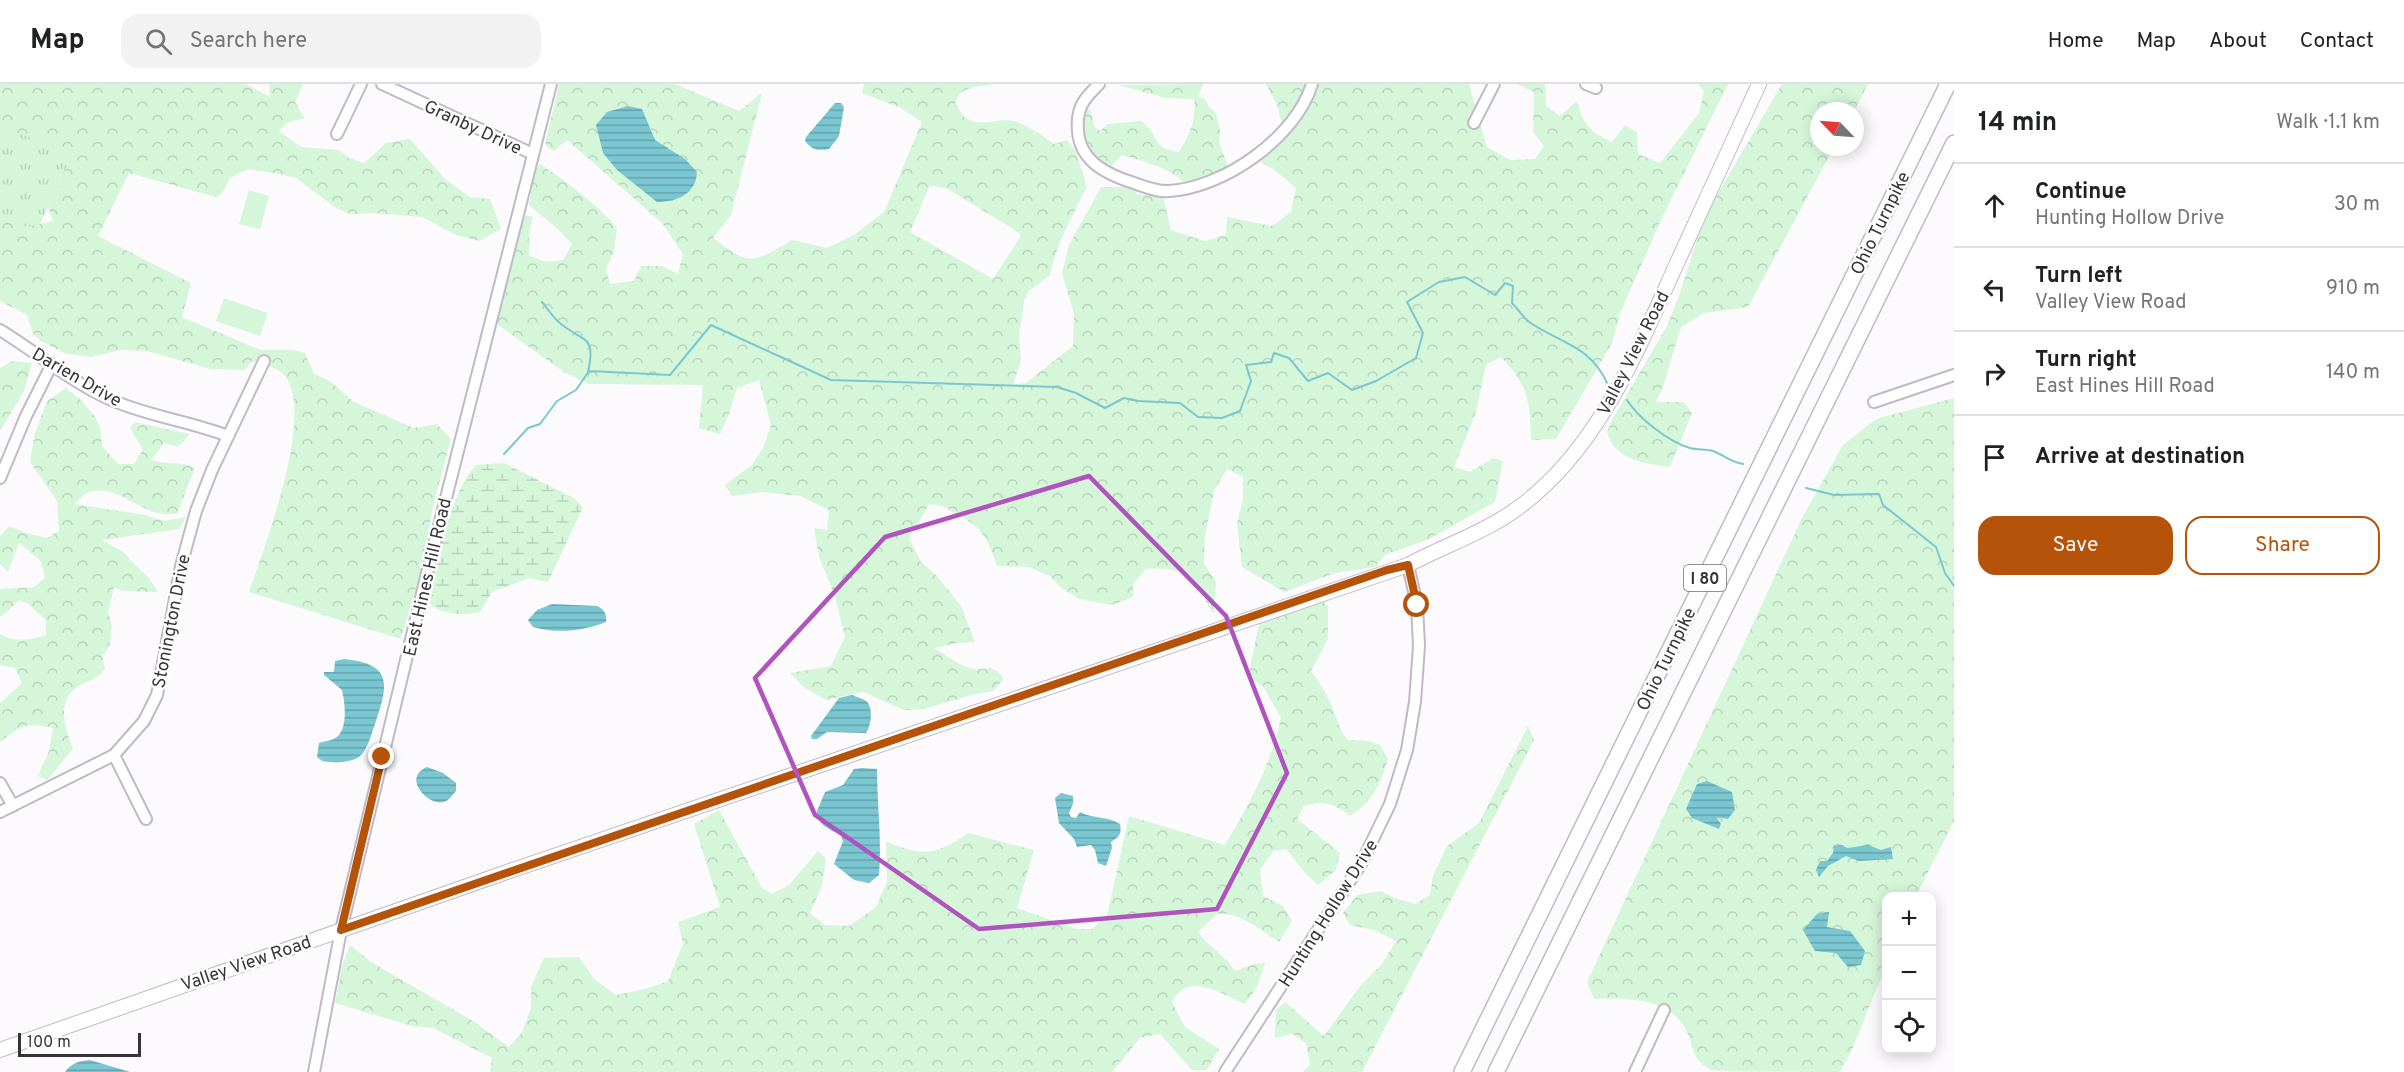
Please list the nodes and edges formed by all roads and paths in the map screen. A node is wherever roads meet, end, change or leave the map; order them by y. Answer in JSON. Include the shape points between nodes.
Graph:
{"nodes":[{"id":1,"x":361,"y":84,"type":"edge"},
{"id":2,"x":382,"y":84,"type":"edge"},
{"id":3,"x":551,"y":84,"type":"edge"},
{"id":4,"x":1099,"y":84,"type":"edge"},
{"id":5,"x":1312,"y":84,"type":"edge"},
{"id":6,"x":1494,"y":84,"type":"edge"},
{"id":7,"x":1759,"y":84,"type":"edge"},
{"id":8,"x":1948,"y":84,"type":"edge"},
{"id":9,"x":1474,"y":123,"type":"dead end"},
{"id":10,"x":337,"y":134,"type":"dead end"},
{"id":11,"x":1954,"y":143,"type":"edge"},
{"id":12,"x":532,"y":154,"type":"junction"},
{"id":13,"x":0,"y":330,"type":"edge"},
{"id":14,"x":264,"y":361,"type":"dead end"},
{"id":15,"x":52,"y":364,"type":"junction"},
{"id":16,"x":1954,"y":375,"type":"edge"},
{"id":17,"x":1874,"y":402,"type":"dead end"},
{"id":18,"x":228,"y":436,"type":"junction"},
{"id":19,"x":0,"y":478,"type":"edge"},
{"id":20,"x":1408,"y":565,"type":"junction"},
{"id":21,"x":114,"y":755,"type":"junction"},
{"id":22,"x":0,"y":783,"type":"edge"},
{"id":23,"x":13,"y":806,"type":"junction"},
{"id":24,"x":0,"y":812,"type":"edge"},
{"id":25,"x":146,"y":819,"type":"dead end"},
{"id":26,"x":341,"y":930,"type":"junction"},
{"id":27,"x":1664,"y":1010,"type":"dead end"},
{"id":28,"x":0,"y":1050,"type":"edge"},
{"id":29,"x":314,"y":1072,"type":"edge"},
{"id":30,"x":1225,"y":1072,"type":"edge"},
{"id":31,"x":1462,"y":1072,"type":"edge"},
{"id":32,"x":1496,"y":1072,"type":"edge"},
{"id":33,"x":1635,"y":1072,"type":"edge"}],
"edges":[{"from":1,"to":10,"type":"street"},
{"from":2,"to":12,"type":"street","name":"Granby Drive"},
{"from":3,"to":12,"type":"street","name":"East Hines Hill Road"},
{"from":4,"to":5,"type":"street","via":[[1085,99],[1077,118],[1080,143],[1089,160],[1113,176],[1167,192],[1208,183],[1258,154],[1297,114]]},
{"from":6,"to":9,"type":"street"},
{"from":7,"to":20,"type":"main road","name":"Valley View Road","via":[[1660,300],[1595,427],[1560,470],[1518,508],[1485,529]]},
{"from":8,"to":31,"type":"highway","name":"Ohio Turnpike","number":"I 80"},
{"from":11,"to":32,"type":"highway","name":"Ohio Turnpike","number":"I 80"},
{"from":12,"to":26,"type":"street","name":"East Hines Hill Road"},
{"from":13,"to":15,"type":"street","name":"Darien Drive"},
{"from":14,"to":18,"type":"street","name":"Stonington Drive"},
{"from":15,"to":18,"type":"street","name":"Darien Drive","via":[[114,401]]},
{"from":15,"to":19,"type":"street"},
{"from":16,"to":17,"type":"street"},
{"from":18,"to":21,"type":"street","name":"Stonington Drive","via":[[190,530],[157,695],[139,729]]},
{"from":20,"to":26,"type":"main road","name":"Valley View Road"},
{"from":20,"to":30,"type":"street","name":"Hunting Hollow Drive","via":[[1417,605],[1415,702],[1407,750],[1390,804],[1361,864]]},
{"from":21,"to":23,"type":"street","name":"Stonington Drive"},
{"from":21,"to":25,"type":"street"},
{"from":22,"to":23,"type":"street"},
{"from":23,"to":24,"type":"street","name":"Stonington Drive"},
{"from":26,"to":28,"type":"main road","name":"Valley View Road"},
{"from":26,"to":29,"type":"street","name":"East Hines Hill Road"},
{"from":27,"to":33,"type":"street"}]}
